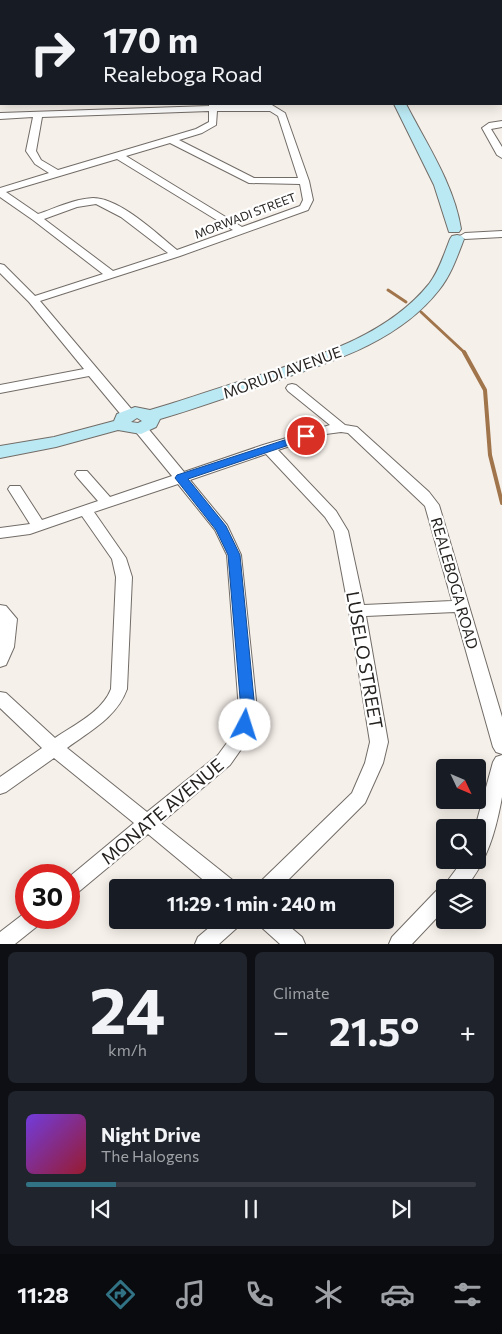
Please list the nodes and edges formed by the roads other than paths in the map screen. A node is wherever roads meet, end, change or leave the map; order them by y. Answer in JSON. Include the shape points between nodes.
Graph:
{"nodes":[{"id":1,"x":400,"y":105,"type":"edge"},
{"id":2,"x":213,"y":106,"type":"edge"},
{"id":3,"x":148,"y":107,"type":"edge"},
{"id":4,"x":38,"y":115,"type":"junction"},
{"id":5,"x":0,"y":116,"type":"edge"},
{"id":6,"x":502,"y":124,"type":"edge"},
{"id":7,"x":172,"y":140,"type":"junction"},
{"id":8,"x":502,"y":155,"type":"edge"},
{"id":9,"x":119,"y":156,"type":"junction"},
{"id":10,"x":58,"y":174,"type":"junction"},
{"id":11,"x":304,"y":181,"type":"junction"},
{"id":12,"x":0,"y":192,"type":"edge"},
{"id":13,"x":37,"y":218,"type":"junction"},
{"id":14,"x":241,"y":231,"type":"junction"},
{"id":15,"x":502,"y":234,"type":"edge"},
{"id":16,"x":458,"y":235,"type":"junction"},
{"id":17,"x":176,"y":254,"type":"junction"},
{"id":18,"x":0,"y":267,"type":"edge"},
{"id":19,"x":110,"y":275,"type":"junction"},
{"id":20,"x":33,"y":300,"type":"junction"},
{"id":21,"x":93,"y":372,"type":"junction"},
{"id":22,"x":292,"y":388,"type":"dead end"},
{"id":23,"x":0,"y":389,"type":"edge"},
{"id":24,"x":125,"y":419,"type":"junction"},
{"id":25,"x":145,"y":422,"type":"junction"},
{"id":26,"x":341,"y":428,"type":"junction"},
{"id":27,"x":268,"y":448,"type":"junction"},
{"id":28,"x":0,"y":452,"type":"edge"},
{"id":29,"x":82,"y":474,"type":"dead end"},
{"id":30,"x":181,"y":478,"type":"junction"},
{"id":31,"x":15,"y":488,"type":"dead end"},
{"id":32,"x":107,"y":503,"type":"junction"},
{"id":33,"x":86,"y":511,"type":"junction"},
{"id":34,"x":38,"y":526,"type":"junction"},
{"id":35,"x":0,"y":533,"type":"edge"},
{"id":36,"x":461,"y":606,"type":"junction"},
{"id":37,"x":0,"y":610,"type":"edge"},
{"id":38,"x":358,"y":611,"type":"junction"},
{"id":39,"x":0,"y":661,"type":"edge"},
{"id":40,"x":0,"y":698,"type":"edge"},
{"id":41,"x":502,"y":747,"type":"edge"},
{"id":42,"x":54,"y":748,"type":"junction"},
{"id":43,"x":502,"y":762,"type":"edge"},
{"id":44,"x":0,"y":787,"type":"edge"},
{"id":45,"x":486,"y":822,"type":"edge"},
{"id":46,"x":147,"y":824,"type":"junction"},
{"id":47,"x":468,"y":869,"type":"edge"},
{"id":48,"x":80,"y":879,"type":"edge"},
{"id":49,"x":217,"y":879,"type":"edge"},
{"id":50,"x":276,"y":879,"type":"edge"},
{"id":51,"x":460,"y":879,"type":"edge"},
{"id":52,"x":436,"y":905,"type":"edge"},
{"id":53,"x":19,"y":929,"type":"edge"},
{"id":54,"x":222,"y":929,"type":"edge"},
{"id":55,"x":278,"y":929,"type":"edge"},
{"id":56,"x":0,"y":944,"type":"edge"},
{"id":57,"x":205,"y":944,"type":"edge"},
{"id":58,"x":296,"y":944,"type":"edge"},
{"id":59,"x":399,"y":944,"type":"edge"}],
"edges":[{"from":1,"to":16,"type":"street","via":[[448,202]]},
{"from":2,"to":3,"type":"street","name":"MORWADI STREET"},
{"from":2,"to":7,"type":"street","via":[[211,125]]},
{"from":2,"to":11,"type":"street","name":"MORWADI STREET","via":[[263,107],[280,113]]},
{"from":3,"to":4,"type":"street","name":"MORWADI STREET"},
{"from":4,"to":5,"type":"street","name":"MORWADI STREET"},
{"from":4,"to":10,"type":"street","via":[[30,151],[32,158]]},
{"from":6,"to":8,"type":"street","via":[[488,126],[486,131]]},
{"from":7,"to":9,"type":"street"},
{"from":7,"to":11,"type":"street","via":[[252,181]]},
{"from":9,"to":10,"type":"street"},
{"from":9,"to":14,"type":"street"},
{"from":10,"to":12,"type":"street"},
{"from":11,"to":14,"type":"street","name":"MORWADI STREET","via":[[308,200],[304,208]]},
{"from":12,"to":13,"type":"street"},
{"from":13,"to":17,"type":"street","via":[[89,202],[103,202]]},
{"from":13,"to":19,"type":"street"},
{"from":14,"to":17,"type":"street","name":"MORWADI STREET"},
{"from":15,"to":16,"type":"street"},
{"from":16,"to":25,"type":"street","name":"MORUDI AVENUE","via":[[434,287],[404,317],[379,333],[319,361]]},
{"from":17,"to":19,"type":"street","name":"MORWADI STREET"},
{"from":18,"to":20,"type":"street"},
{"from":19,"to":20,"type":"street","name":"MORWADI STREET"},
{"from":20,"to":21,"type":"street"},
{"from":21,"to":23,"type":"street"},
{"from":21,"to":24,"type":"street"},
{"from":22,"to":26,"type":"street","name":"REALEBOGA ROAD"},
{"from":24,"to":25,"type":"street","via":[[130,429]]},
{"from":24,"to":28,"type":"street","via":[[56,442]]},
{"from":25,"to":30,"type":"street","name":"MONATE AVENUE"},
{"from":26,"to":27,"type":"street","via":[[324,430]]},
{"from":26,"to":36,"type":"street","name":"REALEBOGA ROAD","via":[[357,433],[430,502]]},
{"from":27,"to":30,"type":"street"},
{"from":27,"to":38,"type":"street","name":"LUSELO STREET","via":[[337,522]]},
{"from":29,"to":32,"type":"street"},
{"from":30,"to":32,"type":"street"},
{"from":30,"to":46,"type":"street","name":"MONATE AVENUE","via":[[222,528],[234,555],[248,710],[240,738],[224,760]]},
{"from":31,"to":34,"type":"street"},
{"from":32,"to":33,"type":"street"},
{"from":33,"to":34,"type":"street"},
{"from":33,"to":42,"type":"street","via":[[122,567],[121,680],[114,700],[102,714]]},
{"from":34,"to":35,"type":"street"},
{"from":36,"to":38,"type":"street"},
{"from":36,"to":41,"type":"street","name":"REALEBOGA ROAD"},
{"from":37,"to":39,"type":"street","via":[[9,619],[6,647]]},
{"from":38,"to":50,"type":"street","name":"LUSELO STREET","via":[[378,730],[374,763],[359,798]]},
{"from":40,"to":42,"type":"street"},
{"from":42,"to":44,"type":"street"},
{"from":42,"to":46,"type":"street"},
{"from":43,"to":45,"type":"street"},
{"from":46,"to":48,"type":"street","name":"MONATE AVENUE"},
{"from":46,"to":49,"type":"street"},
{"from":47,"to":51,"type":"street"},
{"from":52,"to":59,"type":"street"},
{"from":53,"to":56,"type":"street"},
{"from":54,"to":57,"type":"street"},
{"from":55,"to":58,"type":"street"}]}
